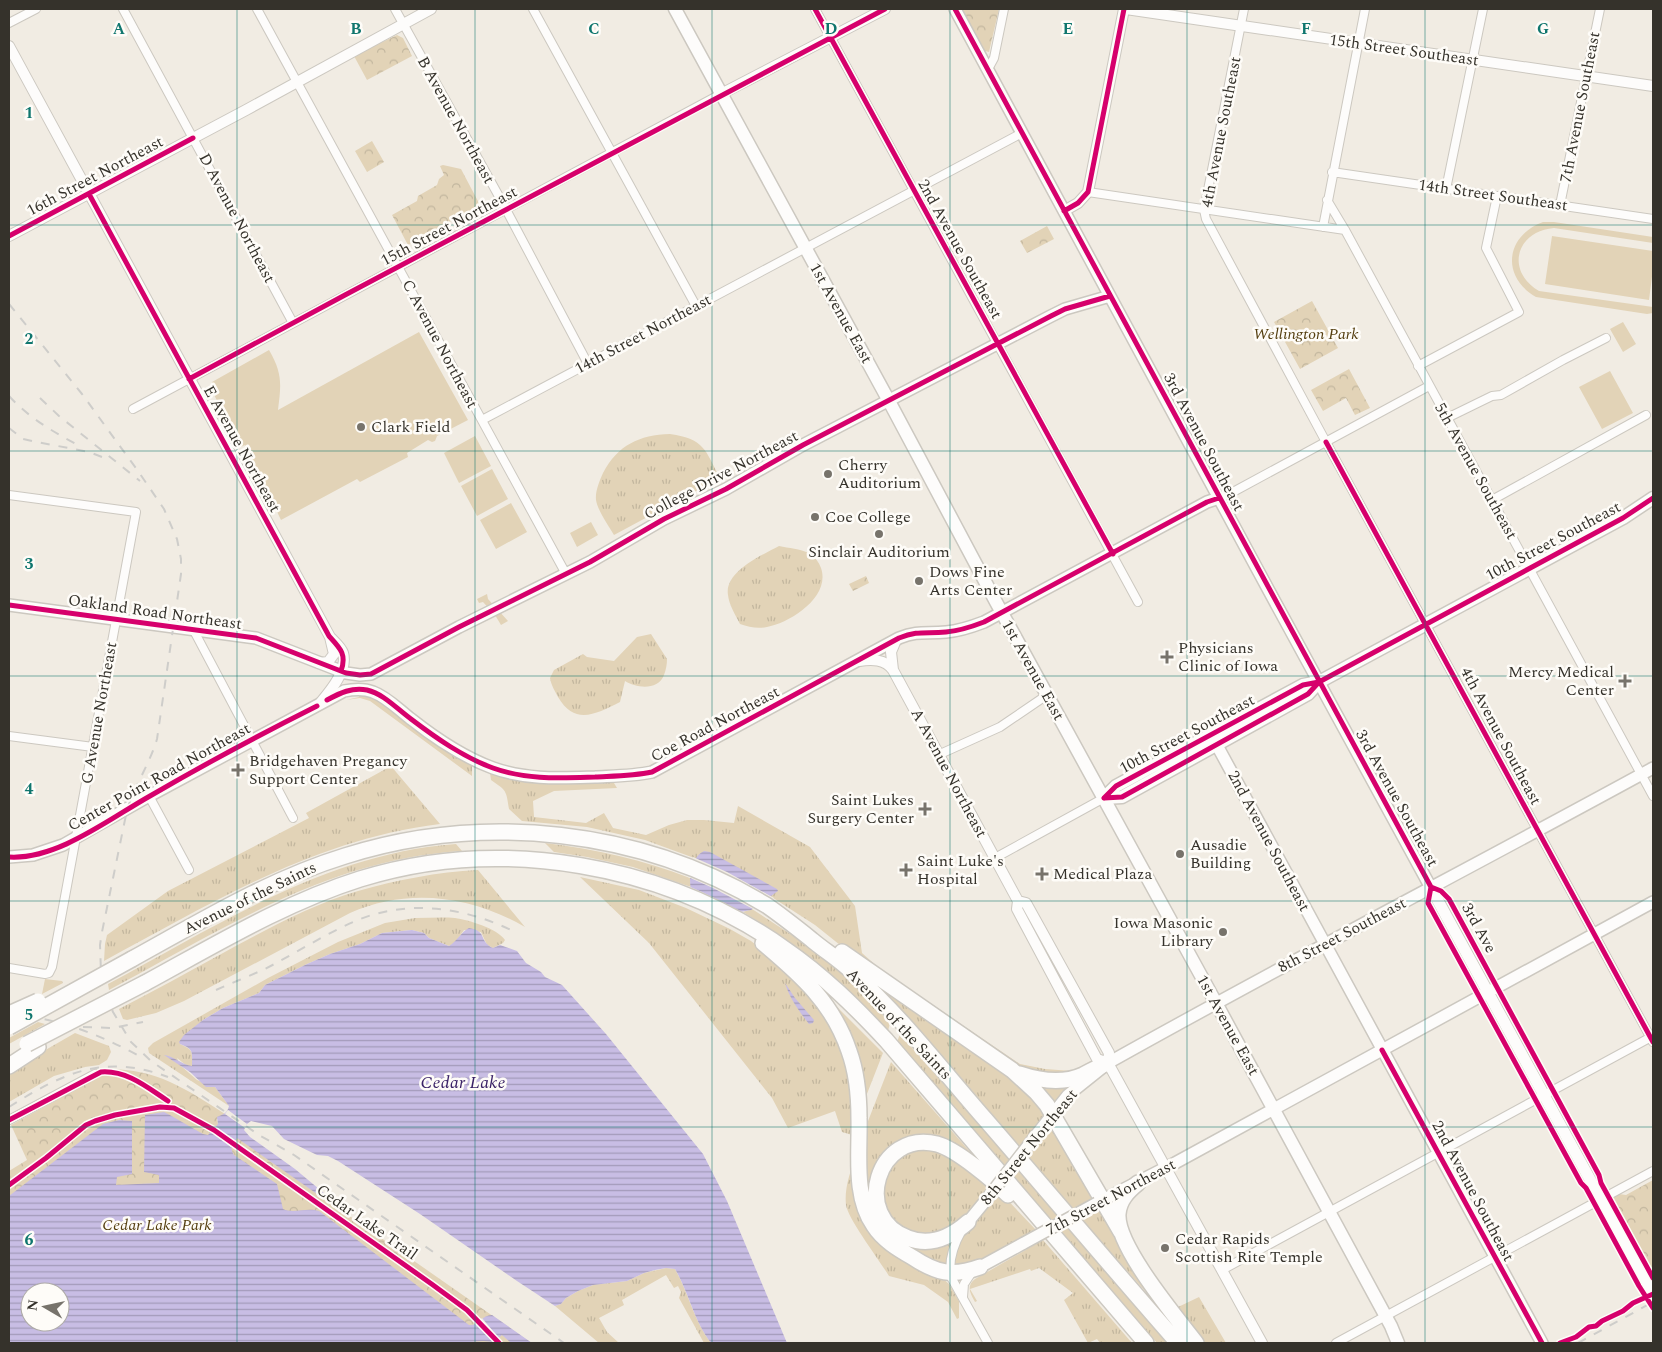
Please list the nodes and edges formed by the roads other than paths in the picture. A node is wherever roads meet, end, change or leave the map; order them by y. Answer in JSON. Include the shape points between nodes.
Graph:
{"nodes":[{"id":1,"x":36,"y":9,"type":"edge"},
{"id":2,"x":123,"y":9,"type":"edge"},
{"id":3,"x":257,"y":9,"type":"edge"},
{"id":4,"x":395,"y":9,"type":"edge"},
{"id":5,"x":431,"y":9,"type":"edge"},
{"id":6,"x":533,"y":9,"type":"edge"},
{"id":7,"x":675,"y":9,"type":"edge"},
{"id":8,"x":815,"y":9,"type":"edge"},
{"id":9,"x":885,"y":9,"type":"edge"},
{"id":10,"x":955,"y":9,"type":"edge"},
{"id":11,"x":1004,"y":9,"type":"edge"},
{"id":12,"x":1125,"y":9,"type":"edge"},
{"id":13,"x":1244,"y":9,"type":"edge"},
{"id":14,"x":1364,"y":9,"type":"edge"},
{"id":15,"x":1483,"y":9,"type":"edge"},
{"id":16,"x":1600,"y":9,"type":"edge"},
{"id":17,"x":9,"y":23,"type":"edge"},
{"id":18,"x":403,"y":24,"type":"junction"},
{"id":19,"x":1241,"y":26,"type":"junction"},
{"id":20,"x":831,"y":37,"type":"junction"},
{"id":21,"x":1358,"y":42,"type":"junction"},
{"id":22,"x":9,"y":46,"type":"edge"},
{"id":23,"x":1473,"y":60,"type":"junction"},
{"id":24,"x":988,"y":69,"type":"junction"},
{"id":25,"x":1586,"y":76,"type":"junction"},
{"id":26,"x":297,"y":82,"type":"junction"},
{"id":27,"x":1653,"y":86,"type":"edge"},
{"id":28,"x":721,"y":94,"type":"junction"},
{"id":29,"x":1022,"y":133,"type":"junction"},
{"id":30,"x":193,"y":138,"type":"junction"},
{"id":31,"x":612,"y":153,"type":"junction"},
{"id":32,"x":1332,"y":172,"type":"junction"},
{"id":33,"x":1446,"y":189,"type":"junction"},
{"id":34,"x":914,"y":190,"type":"junction"},
{"id":35,"x":1088,"y":192,"type":"junction"},
{"id":36,"x":89,"y":194,"type":"junction"},
{"id":37,"x":1497,"y":196,"type":"junction"},
{"id":38,"x":1327,"y":200,"type":"junction"},
{"id":39,"x":1560,"y":205,"type":"junction"},
{"id":40,"x":506,"y":210,"type":"junction"},
{"id":41,"x":1204,"y":210,"type":"junction"},
{"id":42,"x":1064,"y":211,"type":"junction"},
{"id":43,"x":1653,"y":219,"type":"edge"},
{"id":44,"x":1322,"y":227,"type":"junction"},
{"id":45,"x":1345,"y":230,"type":"junction"},
{"id":46,"x":9,"y":236,"type":"edge"},
{"id":47,"x":805,"y":248,"type":"junction"},
{"id":48,"x":398,"y":267,"type":"junction"},
{"id":49,"x":1110,"y":296,"type":"junction"},
{"id":50,"x":696,"y":306,"type":"junction"},
{"id":51,"x":294,"y":323,"type":"junction"},
{"id":52,"x":1606,"y":338,"type":"dead end"},
{"id":53,"x":997,"y":344,"type":"junction"},
{"id":54,"x":588,"y":364,"type":"junction"},
{"id":55,"x":1418,"y":366,"type":"junction"},
{"id":56,"x":189,"y":379,"type":"junction"},
{"id":57,"x":1429,"y":386,"type":"junction"},
{"id":58,"x":889,"y":401,"type":"junction"},
{"id":59,"x":133,"y":409,"type":"dead end"},
{"id":60,"x":1646,"y":415,"type":"dead end"},
{"id":61,"x":1448,"y":418,"type":"junction"},
{"id":62,"x":482,"y":420,"type":"junction"},
{"id":63,"x":1326,"y":442,"type":"junction"},
{"id":64,"x":9,"y":495,"type":"edge"},
{"id":65,"x":1219,"y":498,"type":"junction"},
{"id":66,"x":1653,"y":498,"type":"edge"},
{"id":67,"x":1492,"y":500,"type":"junction"},
{"id":68,"x":1647,"y":506,"type":"edge"},
{"id":69,"x":1113,"y":554,"type":"junction"},
{"id":70,"x":1529,"y":568,"type":"junction"},
{"id":71,"x":566,"y":574,"type":"junction"},
{"id":72,"x":1138,"y":602,"type":"dead end"},
{"id":73,"x":9,"y":605,"type":"edge"},
{"id":74,"x":1002,"y":613,"type":"junction"},
{"id":75,"x":116,"y":619,"type":"junction"},
{"id":76,"x":1425,"y":624,"type":"junction"},
{"id":77,"x":459,"y":627,"type":"joint"},
{"id":78,"x":193,"y":629,"type":"junction"},
{"id":79,"x":330,"y":637,"type":"junction"},
{"id":80,"x":896,"y":640,"type":"junction"},
{"id":81,"x":859,"y":661,"type":"junction"},
{"id":82,"x":319,"y":663,"type":"junction"},
{"id":83,"x":384,"y":668,"type":"junction"},
{"id":84,"x":894,"y":670,"type":"junction"},
{"id":85,"x":341,"y":671,"type":"junction"},
{"id":86,"x":1319,"y":682,"type":"junction"},
{"id":87,"x":1047,"y":695,"type":"junction"},
{"id":88,"x":382,"y":696,"type":"junction"},
{"id":89,"x":322,"y":703,"type":"junction"},
{"id":90,"x":9,"y":736,"type":"edge"},
{"id":91,"x":252,"y":740,"type":"junction"},
{"id":92,"x":1214,"y":740,"type":"junction"},
{"id":93,"x":93,"y":747,"type":"junction"},
{"id":94,"x":938,"y":755,"type":"junction"},
{"id":95,"x":1653,"y":768,"type":"edge"},
{"id":96,"x":1642,"y":775,"type":"junction"},
{"id":97,"x":149,"y":796,"type":"junction"},
{"id":98,"x":1653,"y":796,"type":"edge"},
{"id":99,"x":1104,"y":798,"type":"junction"},
{"id":100,"x":292,"y":818,"type":"dead end"},
{"id":101,"x":1538,"y":831,"type":"junction"},
{"id":102,"x":76,"y":838,"type":"junction"},
{"id":103,"x":9,"y":856,"type":"edge"},
{"id":104,"x":995,"y":858,"type":"junction"},
{"id":105,"x":189,"y":870,"type":"dead end"},
{"id":106,"x":1431,"y":886,"type":"junction"},
{"id":107,"x":1653,"y":902,"type":"edge"},
{"id":108,"x":781,"y":915,"type":"junction"},
{"id":109,"x":738,"y":920,"type":"junction"},
{"id":110,"x":1595,"y":934,"type":"junction"},
{"id":111,"x":1325,"y":944,"type":"junction"},
{"id":112,"x":9,"y":968,"type":"edge"},
{"id":113,"x":97,"y":977,"type":"junction"},
{"id":114,"x":1488,"y":992,"type":"junction"},
{"id":115,"x":1216,"y":1003,"type":"junction"},
{"id":116,"x":9,"y":1014,"type":"edge"},
{"id":117,"x":9,"y":1027,"type":"edge"},
{"id":118,"x":1652,"y":1038,"type":"edge"},
{"id":119,"x":32,"y":1046,"type":"junction"},
{"id":120,"x":1382,"y":1050,"type":"junction"},
{"id":121,"x":9,"y":1054,"type":"edge"},
{"id":122,"x":1108,"y":1063,"type":"junction"},
{"id":123,"x":9,"y":1066,"type":"edge"},
{"id":124,"x":1012,"y":1070,"type":"junction"},
{"id":125,"x":95,"y":1074,"type":"dead end"},
{"id":126,"x":1545,"y":1095,"type":"junction"},
{"id":127,"x":1274,"y":1108,"type":"junction"},
{"id":128,"x":1052,"y":1114,"type":"junction"},
{"id":129,"x":9,"y":1120,"type":"edge"},
{"id":130,"x":1438,"y":1154,"type":"junction"},
{"id":131,"x":1166,"y":1168,"type":"junction"},
{"id":132,"x":1653,"y":1170,"type":"edge"},
{"id":133,"x":1138,"y":1183,"type":"junction"},
{"id":134,"x":1601,"y":1199,"type":"junction"},
{"id":135,"x":1100,"y":1202,"type":"junction"},
{"id":136,"x":1330,"y":1212,"type":"junction"},
{"id":137,"x":968,"y":1222,"type":"junction"},
{"id":138,"x":1121,"y":1232,"type":"junction"},
{"id":139,"x":1495,"y":1258,"type":"junction"},
{"id":140,"x":1077,"y":1262,"type":"junction"},
{"id":141,"x":980,"y":1267,"type":"junction"},
{"id":142,"x":1222,"y":1270,"type":"junction"},
{"id":143,"x":950,"y":1273,"type":"junction"},
{"id":144,"x":1653,"y":1296,"type":"edge"},
{"id":145,"x":963,"y":1297,"type":"junction"},
{"id":146,"x":1386,"y":1316,"type":"junction"},
{"id":147,"x":1393,"y":1330,"type":"junction"},
{"id":148,"x":988,"y":1343,"type":"edge"},
{"id":149,"x":1146,"y":1343,"type":"edge"},
{"id":150,"x":1178,"y":1343,"type":"edge"},
{"id":151,"x":1196,"y":1343,"type":"edge"},
{"id":152,"x":1262,"y":1343,"type":"edge"},
{"id":153,"x":1336,"y":1343,"type":"edge"},
{"id":154,"x":1398,"y":1343,"type":"edge"},
{"id":155,"x":1404,"y":1343,"type":"edge"},
{"id":156,"x":1542,"y":1343,"type":"edge"}],
"edges":[{"from":1,"to":17,"type":"street"},
{"from":2,"to":30,"type":"street","name":"D Avenue Northeast"},
{"from":3,"to":26,"type":"street","name":"C Avenue Northeast"},
{"from":4,"to":18,"type":"street","name":"B Avenue Northeast"},
{"from":5,"to":18,"type":"street","name":"16th Street Northeast"},
{"from":6,"to":31,"type":"street"},
{"from":7,"to":28,"type":"main road","name":"1st Avenue East"},
{"from":8,"to":20,"type":"street","name":"2nd Avenue Southeast"},
{"from":9,"to":20,"type":"street"},
{"from":10,"to":24,"type":"main road","name":"3rd Avenue Southeast"},
{"from":11,"to":24,"type":"street","via":[[994,58]]},
{"from":12,"to":19,"type":"street","name":"15th Street Southeast"},
{"from":12,"to":35,"type":"street"},
{"from":13,"to":19,"type":"street","name":"4th Avenue Southeast"},
{"from":14,"to":21,"type":"street"},
{"from":15,"to":23,"type":"street"},
{"from":16,"to":25,"type":"street","name":"7th Avenue Southeast"},
{"from":18,"to":26,"type":"street","name":"16th Street Northeast"},
{"from":18,"to":40,"type":"street","name":"B Avenue Northeast"},
{"from":19,"to":21,"type":"street","name":"15th Street Southeast"},
{"from":19,"to":41,"type":"street","name":"4th Avenue Southeast"},
{"from":20,"to":28,"type":"street"},
{"from":20,"to":34,"type":"street","name":"2nd Avenue Southeast"},
{"from":21,"to":23,"type":"street","name":"15th Street Southeast"},
{"from":21,"to":32,"type":"street"},
{"from":22,"to":36,"type":"street","name":"E Avenue Northeast"},
{"from":23,"to":25,"type":"street","name":"15th Street Southeast"},
{"from":23,"to":33,"type":"street"},
{"from":24,"to":29,"type":"main road","name":"3rd Avenue Southeast"},
{"from":25,"to":27,"type":"street","name":"15th Street Southeast"},
{"from":25,"to":39,"type":"street","name":"7th Avenue Southeast"},
{"from":26,"to":30,"type":"street","name":"16th Street Northeast"},
{"from":26,"to":48,"type":"street","name":"C Avenue Northeast"},
{"from":28,"to":31,"type":"street","name":"15th Street Northeast"},
{"from":28,"to":47,"type":"main road","name":"1st Avenue East"},
{"from":29,"to":34,"type":"street"},
{"from":29,"to":42,"type":"main road","name":"3rd Avenue Southeast"},
{"from":30,"to":36,"type":"street","name":"16th Street Northeast"},
{"from":30,"to":51,"type":"street","name":"D Avenue Northeast"},
{"from":31,"to":40,"type":"street","name":"15th Street Northeast"},
{"from":31,"to":50,"type":"street"},
{"from":32,"to":33,"type":"street","name":"14th Street Southeast"},
{"from":32,"to":38,"type":"street"},
{"from":33,"to":37,"type":"street","name":"14th Street Southeast"},
{"from":34,"to":47,"type":"street"},
{"from":34,"to":53,"type":"street","name":"2nd Avenue Southeast"},
{"from":35,"to":41,"type":"street"},
{"from":35,"to":42,"type":"street"},
{"from":36,"to":46,"type":"street","name":"16th Street Northeast"},
{"from":36,"to":56,"type":"street","name":"E Avenue Northeast"},
{"from":37,"to":39,"type":"street","name":"14th Street Southeast"},
{"from":37,"to":55,"type":"street","via":[[1486,248],[1519,312]]},
{"from":38,"to":44,"type":"street"},
{"from":38,"to":45,"type":"street","name":"5th Avenue Southeast"},
{"from":39,"to":43,"type":"street","name":"14th Street Southeast"},
{"from":40,"to":48,"type":"street","name":"15th Street Northeast"},
{"from":40,"to":54,"type":"street","name":"B Avenue Northeast"},
{"from":41,"to":44,"type":"street"},
{"from":41,"to":63,"type":"street","name":"4th Avenue Southeast"},
{"from":42,"to":49,"type":"main road","name":"3rd Avenue Southeast"},
{"from":44,"to":45,"type":"street"},
{"from":45,"to":55,"type":"street","name":"5th Avenue Southeast"},
{"from":47,"to":50,"type":"street","name":"14th Street Northeast"},
{"from":47,"to":58,"type":"main road","name":"1st Avenue East"},
{"from":48,"to":51,"type":"street","name":"15th Street Northeast"},
{"from":48,"to":62,"type":"street","name":"C Avenue Northeast"},
{"from":49,"to":53,"type":"main road","name":"College Drive Northeast","via":[[1065,309]]},
{"from":49,"to":65,"type":"main road","name":"3rd Avenue Southeast"},
{"from":50,"to":54,"type":"street","name":"14th Street Northeast"},
{"from":51,"to":56,"type":"street","name":"15th Street Northeast"},
{"from":52,"to":61,"type":"street","via":[[1501,395],[1492,396]]},
{"from":53,"to":58,"type":"main road","name":"College Drive Northeast"},
{"from":53,"to":69,"type":"street","name":"2nd Avenue Southeast"},
{"from":54,"to":62,"type":"street","name":"14th Street Northeast"},
{"from":55,"to":57,"type":"street","name":"5th Avenue Southeast"},
{"from":56,"to":59,"type":"street","name":"15th Street Northeast"},
{"from":56,"to":79,"type":"street","name":"E Avenue Northeast"},
{"from":57,"to":61,"type":"street","name":"5th Avenue Southeast"},
{"from":57,"to":63,"type":"street"},
{"from":58,"to":71,"type":"main road","name":"College Drive Northeast"},
{"from":58,"to":74,"type":"main road","name":"1st Avenue East"},
{"from":60,"to":67,"type":"street"},
{"from":61,"to":67,"type":"street","name":"5th Avenue Southeast"},
{"from":62,"to":71,"type":"street","name":"C Avenue Northeast"},
{"from":63,"to":65,"type":"street"},
{"from":63,"to":76,"type":"street","name":"4th Avenue Southeast"},
{"from":64,"to":75,"type":"street","name":"G Avenue Northeast","via":[[136,512]]},
{"from":65,"to":69,"type":"main road","name":"Coe Road Northeast"},
{"from":65,"to":86,"type":"main road","name":"3rd Avenue Southeast"},
{"from":66,"to":68,"type":"main road","name":"10th Street Southeast"},
{"from":67,"to":70,"type":"street","name":"5th Avenue Southeast"},
{"from":68,"to":70,"type":"main road","name":"10th Street Southeast"},
{"from":69,"to":72,"type":"street","name":"2nd Avenue Southeast"},
{"from":69,"to":74,"type":"main road","name":"Coe Road Northeast"},
{"from":70,"to":76,"type":"main road","name":"10th Street Southeast"},
{"from":70,"to":96,"type":"street","name":"5th Avenue Southeast"},
{"from":71,"to":77,"type":"main road","name":"College Drive Northeast"},
{"from":73,"to":75,"type":"main road","name":"Oakland Road Northeast"},
{"from":74,"to":80,"type":"main road","name":"Coe Road Northeast","via":[[964,630],[924,631]]},
{"from":74,"to":87,"type":"main road","name":"1st Avenue East"},
{"from":75,"to":78,"type":"main road","name":"Oakland Road Northeast"},
{"from":75,"to":93,"type":"street","name":"G Avenue Northeast"},
{"from":76,"to":86,"type":"main road","name":"10th Street Southeast"},
{"from":76,"to":101,"type":"street","name":"4th Avenue Southeast"},
{"from":77,"to":83,"type":"main road","name":"Oakland Road Northeast"},
{"from":78,"to":82,"type":"main road","name":"Oakland Road Northeast","via":[[256,638]]},
{"from":78,"to":91,"type":"street"},
{"from":79,"to":82,"type":"street","via":[[334,654],[328,662]]},
{"from":79,"to":85,"type":"street","name":"E Avenue Northeast","via":[[342,651]]},
{"from":80,"to":81,"type":"main road","name":"Coe Road Northeast"},
{"from":80,"to":84,"type":"street","via":[[891,652]]},
{"from":81,"to":84,"type":"street","via":[[878,661]]},
{"from":81,"to":88,"type":"main road","name":"Coe Road Northeast","via":[[659,769],[632,775],[548,778],[494,768],[437,738]]},
{"from":82,"to":85,"type":"main road","name":"Oakland Road Northeast"},
{"from":83,"to":85,"type":"main road","name":"Oakland Road Northeast","via":[[366,675]]},
{"from":83,"to":88,"type":"main road","via":[[377,687]]},
{"from":84,"to":94,"type":"street","name":"A Avenue Northeast"},
{"from":85,"to":89,"type":"street"},
{"from":86,"to":92,"type":"main road","name":"10th Street Southeast","via":[[1303,684]]},
{"from":86,"to":106,"type":"main road","name":"3rd Avenue Southeast"},
{"from":87,"to":94,"type":"street","via":[[1000,727]]},
{"from":87,"to":99,"type":"main road","name":"1st Avenue East"},
{"from":88,"to":89,"type":"main road","name":"Coe Road Northeast","via":[[355,689]]},
{"from":89,"to":91,"type":"main road","name":"Center Point Road Northeast"},
{"from":90,"to":93,"type":"street"},
{"from":91,"to":97,"type":"main road","name":"Center Point Road Northeast"},
{"from":91,"to":100,"type":"street"},
{"from":92,"to":99,"type":"main road","name":"10th Street Southeast","via":[[1116,786]]},
{"from":92,"to":111,"type":"main road","name":"2nd Avenue Southeast"},
{"from":93,"to":102,"type":"street","name":"G Avenue Northeast"},
{"from":94,"to":104,"type":"street","name":"A Avenue Northeast"},
{"from":95,"to":96,"type":"main road","name":"8th Street Southeast"},
{"from":96,"to":98,"type":"street","name":"5th Avenue Southeast"},
{"from":96,"to":101,"type":"main road","name":"8th Street Southeast"},
{"from":97,"to":102,"type":"main road","name":"Center Point Road Northeast"},
{"from":97,"to":105,"type":"street"},
{"from":99,"to":104,"type":"street"},
{"from":99,"to":115,"type":"main road","name":"1st Avenue East"},
{"from":101,"to":106,"type":"main road","name":"8th Street Southeast"},
{"from":101,"to":110,"type":"street","name":"4th Avenue Southeast"},
{"from":102,"to":103,"type":"main road","name":"Center Point Road Northeast","via":[[46,852]]},
{"from":102,"to":112,"type":"street","name":"G Avenue Northeast","via":[[49,973]]},
{"from":104,"to":122,"type":"street","name":"A Avenue Northeast","via":[[1018,901],[1026,903],[1048,941],[1109,1053]]},
{"from":106,"to":111,"type":"main road","name":"8th Street Southeast"},
{"from":106,"to":114,"type":"main road","name":"3rd Avenue Southeast"},
{"from":107,"to":110,"type":"main road","name":"7th Street Northeast"},
{"from":108,"to":113,"type":"highway","name":"Avenue of the Saints","bridge":true,"via":[[702,873],[623,846],[520,832],[480,832],[428,837],[370,848],[303,871],[242,899]]},
{"from":108,"to":124,"type":"highway","via":[[869,970]]},
{"from":108,"to":150,"type":"highway","name":"Avenue of the Saints","via":[[850,970],[887,1006]]},
{"from":109,"to":119,"type":"highway","name":"Avenue of the Saints","bridge":true,"via":[[675,891],[603,870],[524,860],[446,862],[405,868],[310,897],[77,1017]]},
{"from":109,"to":140,"type":"highway","name":"Avenue of the Saints","via":[[786,949],[860,1012]]},
{"from":109,"to":143,"type":"highway","via":[[817,992],[844,1038],[858,1093],[861,1185],[866,1212],[873,1225],[885,1239],[911,1257]]},
{"from":110,"to":114,"type":"main road","name":"7th Street Northeast"},
{"from":110,"to":118,"type":"street","name":"4th Avenue Southeast"},
{"from":111,"to":115,"type":"main road","name":"8th Street Southeast"},
{"from":111,"to":120,"type":"main road","name":"2nd Avenue Southeast"},
{"from":113,"to":116,"type":"highway","bridge":true},
{"from":113,"to":117,"type":"highway","name":"Avenue of the Saints","bridge":true},
{"from":114,"to":120,"type":"main road","name":"7th Street Northeast"},
{"from":114,"to":126,"type":"main road","name":"3rd Avenue Southeast"},
{"from":115,"to":122,"type":"main road","name":"8th Street Northeast"},
{"from":115,"to":127,"type":"main road","name":"1st Avenue East"},
{"from":118,"to":126,"type":"street"},
{"from":119,"to":121,"type":"highway","name":"Avenue of the Saints"},
{"from":119,"to":123,"type":"highway"},
{"from":120,"to":127,"type":"main road","name":"7th Street Northeast"},
{"from":120,"to":130,"type":"main road","name":"2nd Avenue Southeast"},
{"from":122,"to":124,"type":"highway","via":[[1065,1080],[1034,1079]]},
{"from":122,"to":128,"type":"main road","name":"8th Street Northeast","via":[[1074,1089]]},
{"from":122,"to":131,"type":"street","name":"A Avenue Northeast"},
{"from":124,"to":128,"type":"highway","via":[[1042,1098]]},
{"from":125,"to":129,"type":"street"},
{"from":126,"to":130,"type":"street"},
{"from":126,"to":134,"type":"main road","name":"3rd Avenue Southeast"},
{"from":127,"to":131,"type":"main road","name":"7th Street Northeast"},
{"from":127,"to":136,"type":"main road","name":"1st Avenue East"},
{"from":128,"to":135,"type":"highway"},
{"from":128,"to":137,"type":"main road","name":"8th Street Northeast","bridge":true},
{"from":130,"to":136,"type":"street"},
{"from":130,"to":139,"type":"main road","name":"2nd Avenue Southeast"},
{"from":131,"to":133,"type":"main road","name":"7th Street Northeast"},
{"from":131,"to":142,"type":"street","name":"A Avenue Northeast"},
{"from":132,"to":134,"type":"street"},
{"from":133,"to":135,"type":"main road","name":"7th Street Northeast"},
{"from":133,"to":138,"type":"highway","via":[[1120,1205],[1118,1220]]},
{"from":134,"to":139,"type":"street"},
{"from":134,"to":144,"type":"main road","name":"3rd Avenue Southeast"},
{"from":135,"to":138,"type":"highway"},
{"from":135,"to":141,"type":"main road","name":"7th Street Northeast","bridge":true},
{"from":136,"to":142,"type":"street"},
{"from":136,"to":146,"type":"main road","name":"1st Avenue East"},
{"from":137,"to":140,"type":"highway","via":[[951,1234],[929,1242],[913,1240],[894,1231],[881,1214],[877,1201],[876,1185],[880,1171],[896,1152],[911,1144],[932,1143],[946,1147],[1004,1190]]},
{"from":137,"to":143,"type":"street","name":"8th Street Northeast","via":[[955,1245]]},
{"from":138,"to":151,"type":"highway","via":[[1146,1277]]},
{"from":139,"to":146,"type":"street"},
{"from":139,"to":156,"type":"main road","name":"2nd Avenue Southeast"},
{"from":140,"to":149,"type":"highway","name":"Avenue of the Saints"},
{"from":141,"to":143,"type":"highway"},
{"from":141,"to":145,"type":"street","name":"7th Street Northeast","via":[[966,1280]]},
{"from":142,"to":152,"type":"street","name":"A Avenue Northeast"},
{"from":143,"to":145,"type":"street","via":[[953,1284]]},
{"from":145,"to":148,"type":"street"},
{"from":146,"to":147,"type":"main road","name":"1st Avenue East"},
{"from":146,"to":153,"type":"street"},
{"from":147,"to":154,"type":"main road","name":"1st Avenue East"},
{"from":147,"to":155,"type":"main road","name":"1st Avenue East"}]}
